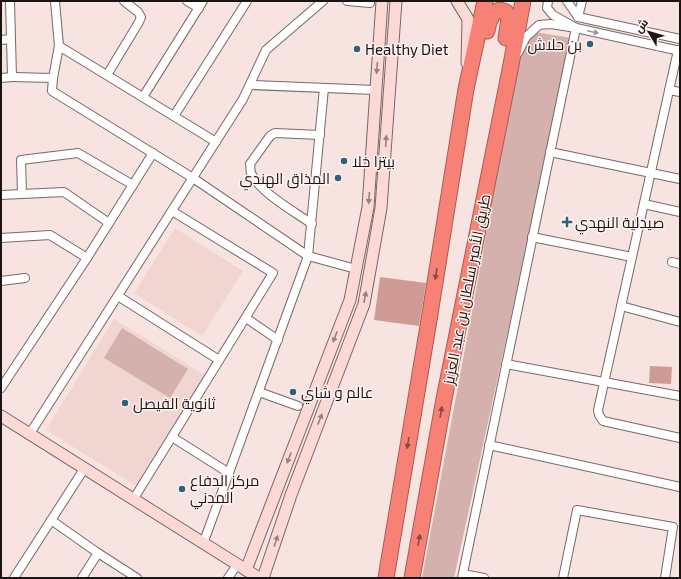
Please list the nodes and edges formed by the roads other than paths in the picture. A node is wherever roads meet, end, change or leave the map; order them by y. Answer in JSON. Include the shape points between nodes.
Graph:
{"nodes":[{"id":1,"x":10,"y":1,"type":"edge"},
{"id":2,"x":55,"y":1,"type":"edge"},
{"id":3,"x":124,"y":1,"type":"edge"},
{"id":4,"x":187,"y":1,"type":"edge"},
{"id":5,"x":247,"y":1,"type":"edge"},
{"id":6,"x":323,"y":1,"type":"edge"},
{"id":7,"x":347,"y":1,"type":"edge"},
{"id":8,"x":382,"y":1,"type":"edge"},
{"id":9,"x":457,"y":1,"type":"edge"},
{"id":10,"x":485,"y":1,"type":"edge"},
{"id":11,"x":523,"y":1,"type":"edge"},
{"id":12,"x":548,"y":1,"type":"edge"},
{"id":13,"x":582,"y":1,"type":"edge"},
{"id":14,"x":370,"y":3,"type":"dead end"},
{"id":15,"x":397,"y":3,"type":"edge"},
{"id":16,"x":568,"y":3,"type":"edge"},
{"id":17,"x":201,"y":4,"type":"edge"},
{"id":18,"x":578,"y":17,"type":"junction"},
{"id":19,"x":576,"y":28,"type":"junction"},
{"id":20,"x":11,"y":39,"type":"junction"},
{"id":21,"x":680,"y":39,"type":"edge"},
{"id":22,"x":1,"y":40,"type":"edge"},
{"id":23,"x":59,"y":46,"type":"junction"},
{"id":24,"x":679,"y":50,"type":"edge"},
{"id":25,"x":510,"y":70,"type":"junction"},
{"id":26,"x":107,"y":75,"type":"junction"},
{"id":27,"x":12,"y":77,"type":"junction"},
{"id":28,"x":1,"y":78,"type":"edge"},
{"id":29,"x":53,"y":78,"type":"junction"},
{"id":30,"x":251,"y":85,"type":"junction"},
{"id":31,"x":324,"y":88,"type":"junction"},
{"id":32,"x":466,"y":89,"type":"junction"},
{"id":33,"x":375,"y":90,"type":"junction"},
{"id":34,"x":669,"y":90,"type":"junction"},
{"id":35,"x":680,"y":92,"type":"edge"},
{"id":36,"x":143,"y":97,"type":"junction"},
{"id":37,"x":174,"y":116,"type":"junction"},
{"id":38,"x":320,"y":134,"type":"junction"},
{"id":39,"x":216,"y":142,"type":"junction"},
{"id":40,"x":550,"y":152,"type":"junction"},
{"id":41,"x":153,"y":153,"type":"junction"},
{"id":42,"x":650,"y":173,"type":"junction"},
{"id":43,"x":193,"y":178,"type":"junction"},
{"id":44,"x":680,"y":179,"type":"edge"},
{"id":45,"x":133,"y":185,"type":"junction"},
{"id":46,"x":22,"y":194,"type":"junction"},
{"id":47,"x":1,"y":195,"type":"edge"},
{"id":48,"x":644,"y":204,"type":"junction"},
{"id":49,"x":172,"y":211,"type":"junction"},
{"id":50,"x":680,"y":212,"type":"edge"},
{"id":51,"x":109,"y":223,"type":"junction"},
{"id":52,"x":312,"y":224,"type":"junction"},
{"id":53,"x":532,"y":237,"type":"junction"},
{"id":54,"x":1,"y":238,"type":"edge"},
{"id":55,"x":441,"y":244,"type":"junction"},
{"id":56,"x":308,"y":256,"type":"junction"},
{"id":57,"x":632,"y":257,"type":"junction"},
{"id":58,"x":87,"y":258,"type":"junction"},
{"id":59,"x":472,"y":258,"type":"junction"},
{"id":60,"x":356,"y":268,"type":"junction"},
{"id":61,"x":24,"y":278,"type":"dead end"},
{"id":62,"x":1,"y":281,"type":"edge"},
{"id":63,"x":118,"y":296,"type":"junction"},
{"id":64,"x":621,"y":306,"type":"junction"},
{"id":65,"x":246,"y":318,"type":"junction"},
{"id":66,"x":680,"y":322,"type":"edge"},
{"id":67,"x":278,"y":340,"type":"junction"},
{"id":68,"x":219,"y":360,"type":"junction"},
{"id":69,"x":506,"y":364,"type":"junction"},
{"id":70,"x":1,"y":370,"type":"edge"},
{"id":71,"x":9,"y":376,"type":"junction"},
{"id":72,"x":604,"y":381,"type":"junction"},
{"id":73,"x":1,"y":388,"type":"edge"},
{"id":74,"x":259,"y":392,"type":"junction"},
{"id":75,"x":680,"y":396,"type":"edge"},
{"id":76,"x":298,"y":406,"type":"dead end"},
{"id":77,"x":2,"y":420,"type":"edge"},
{"id":78,"x":29,"y":434,"type":"junction"},
{"id":79,"x":172,"y":437,"type":"junction"},
{"id":80,"x":680,"y":438,"type":"edge"},
{"id":81,"x":489,"y":445,"type":"junction"},
{"id":82,"x":84,"y":469,"type":"junction"},
{"id":83,"x":229,"y":473,"type":"junction"},
{"id":84,"x":680,"y":487,"type":"edge"},
{"id":85,"x":133,"y":500,"type":"junction"},
{"id":86,"x":51,"y":520,"type":"junction"},
{"id":87,"x":203,"y":544,"type":"junction"},
{"id":88,"x":98,"y":553,"type":"junction"},
{"id":89,"x":242,"y":568,"type":"junction"},
{"id":90,"x":462,"y":576,"type":"edge"},
{"id":91,"x":14,"y":578,"type":"edge"},
{"id":92,"x":82,"y":578,"type":"edge"},
{"id":93,"x":137,"y":578,"type":"edge"},
{"id":94,"x":228,"y":578,"type":"edge"},
{"id":95,"x":259,"y":578,"type":"edge"},
{"id":96,"x":263,"y":578,"type":"edge"},
{"id":97,"x":386,"y":578,"type":"edge"},
{"id":98,"x":412,"y":578,"type":"edge"},
{"id":99,"x":484,"y":578,"type":"edge"},
{"id":100,"x":563,"y":578,"type":"edge"},
{"id":101,"x":665,"y":578,"type":"edge"}],
"edges":[{"from":1,"to":20,"type":"street"},
{"from":2,"to":23,"type":"street"},
{"from":3,"to":26,"type":"street","via":[[141,17]]},
{"from":4,"to":17,"type":"street"},
{"from":5,"to":37,"type":"street"},
{"from":6,"to":30,"type":"street","via":[[266,50]]},
{"from":7,"to":14,"type":"street"},
{"from":8,"to":33,"type":"street","one_way":true},
{"from":9,"to":32,"type":"street","via":[[468,19]]},
{"from":10,"to":32,"type":"highway","name":"طريق الأمير سلطان بن عبد العزيز"},
{"from":11,"to":25,"type":"highway","name":"طريق الأمير سلطان بن عبد العزيز"},
{"from":12,"to":19,"type":"street","via":[[547,8],[553,15]]},
{"from":13,"to":18,"type":"street"},
{"from":96,"to":15,"type":"street","one_way":true,"via":[[291,495],[364,304],[382,208]]},
{"from":16,"to":18,"type":"street"},
{"from":17,"to":36,"type":"street"},
{"from":18,"to":21,"type":"street"},
{"from":19,"to":24,"type":"street","one_way":true},
{"from":19,"to":25,"type":"street","via":[[539,25],[526,37]]},
{"from":19,"to":40,"type":"street"},
{"from":20,"to":22,"type":"street"},
{"from":20,"to":27,"type":"street"},
{"from":23,"to":26,"type":"street"},
{"from":23,"to":29,"type":"street"},
{"from":24,"to":34,"type":"street"},
{"from":25,"to":59,"type":"highway","name":"طريق الأمير سلطان بن عبد العزيز"},
{"from":26,"to":36,"type":"street"},
{"from":27,"to":28,"type":"street"},
{"from":27,"to":29,"type":"street"},
{"from":29,"to":41,"type":"street","via":[[52,91]]},
{"from":30,"to":31,"type":"street"},
{"from":30,"to":39,"type":"street"},
{"from":31,"to":33,"type":"street"},
{"from":31,"to":38,"type":"street"},
{"from":32,"to":55,"type":"highway","name":"طريق الأمير سلطان بن عبد العزيز"},
{"from":33,"to":60,"type":"street","one_way":true,"via":[[368,207]]},
{"from":34,"to":35,"type":"street"},
{"from":34,"to":42,"type":"street"},
{"from":36,"to":37,"type":"street"},
{"from":37,"to":39,"type":"street"},
{"from":38,"to":52,"type":"street"},
{"from":38,"to":52,"type":"street","via":[[275,133],[270,136],[250,164],[251,173],[262,187]]},
{"from":39,"to":43,"type":"street"},
{"from":40,"to":42,"type":"street"},
{"from":40,"to":53,"type":"street"},
{"from":41,"to":43,"type":"street"},
{"from":41,"to":45,"type":"street"},
{"from":42,"to":44,"type":"street"},
{"from":42,"to":48,"type":"street"},
{"from":43,"to":49,"type":"street"},
{"from":43,"to":56,"type":"street"},
{"from":45,"to":46,"type":"street","via":[[78,153],[21,160]]},
{"from":45,"to":51,"type":"street"},
{"from":46,"to":47,"type":"street"},
{"from":46,"to":51,"type":"street","via":[[64,192]]},
{"from":48,"to":50,"type":"street"},
{"from":48,"to":57,"type":"street"},
{"from":49,"to":63,"type":"street"},
{"from":49,"to":65,"type":"street","via":[[273,273]]},
{"from":51,"to":58,"type":"street"},
{"from":52,"to":56,"type":"street"},
{"from":53,"to":57,"type":"street"},
{"from":53,"to":69,"type":"street"},
{"from":54,"to":58,"type":"street","via":[[50,235]]},
{"from":55,"to":59,"type":"highway","via":[[462,169],[489,22],[494,12],[500,10],[506,12],[509,19],[479,183]]},
{"from":55,"to":97,"type":"highway","name":"طريق الأمير سلطان بن عبد العزيز","one_way":true},
{"from":56,"to":60,"type":"street"},
{"from":56,"to":67,"type":"street"},
{"from":57,"to":64,"type":"street"},
{"from":58,"to":71,"type":"street"},
{"from":98,"to":59,"type":"highway","name":"طريق الأمير سلطان بن عبد العزيز","one_way":true},
{"from":60,"to":89,"type":"street","one_way":true,"via":[[350,300]]},
{"from":61,"to":62,"type":"street"},
{"from":63,"to":68,"type":"street"},
{"from":63,"to":78,"type":"street"},
{"from":64,"to":66,"type":"street"},
{"from":64,"to":72,"type":"street"},
{"from":65,"to":67,"type":"street"},
{"from":65,"to":68,"type":"street"},
{"from":67,"to":74,"type":"street"},
{"from":68,"to":79,"type":"street"},
{"from":69,"to":72,"type":"street"},
{"from":69,"to":81,"type":"street"},
{"from":70,"to":71,"type":"street"},
{"from":71,"to":73,"type":"street"},
{"from":72,"to":75,"type":"street"},
{"from":72,"to":80,"type":"street","via":[[598,410],[603,421]]},
{"from":74,"to":76,"type":"street"},
{"from":74,"to":83,"type":"street"},
{"from":77,"to":78,"type":"street"},
{"from":78,"to":82,"type":"street"},
{"from":79,"to":83,"type":"street"},
{"from":79,"to":85,"type":"street"},
{"from":81,"to":84,"type":"street"},
{"from":81,"to":90,"type":"street"},
{"from":82,"to":85,"type":"street"},
{"from":82,"to":86,"type":"street"},
{"from":83,"to":87,"type":"street"},
{"from":85,"to":87,"type":"street"},
{"from":86,"to":88,"type":"street"},
{"from":86,"to":91,"type":"street"},
{"from":87,"to":89,"type":"street"},
{"from":88,"to":92,"type":"street"},
{"from":88,"to":93,"type":"street"},
{"from":89,"to":94,"type":"street"},
{"from":89,"to":95,"type":"street"},
{"from":90,"to":99,"type":"street"},
{"from":100,"to":101,"type":"street","via":[[577,510],[672,527]]}]}
